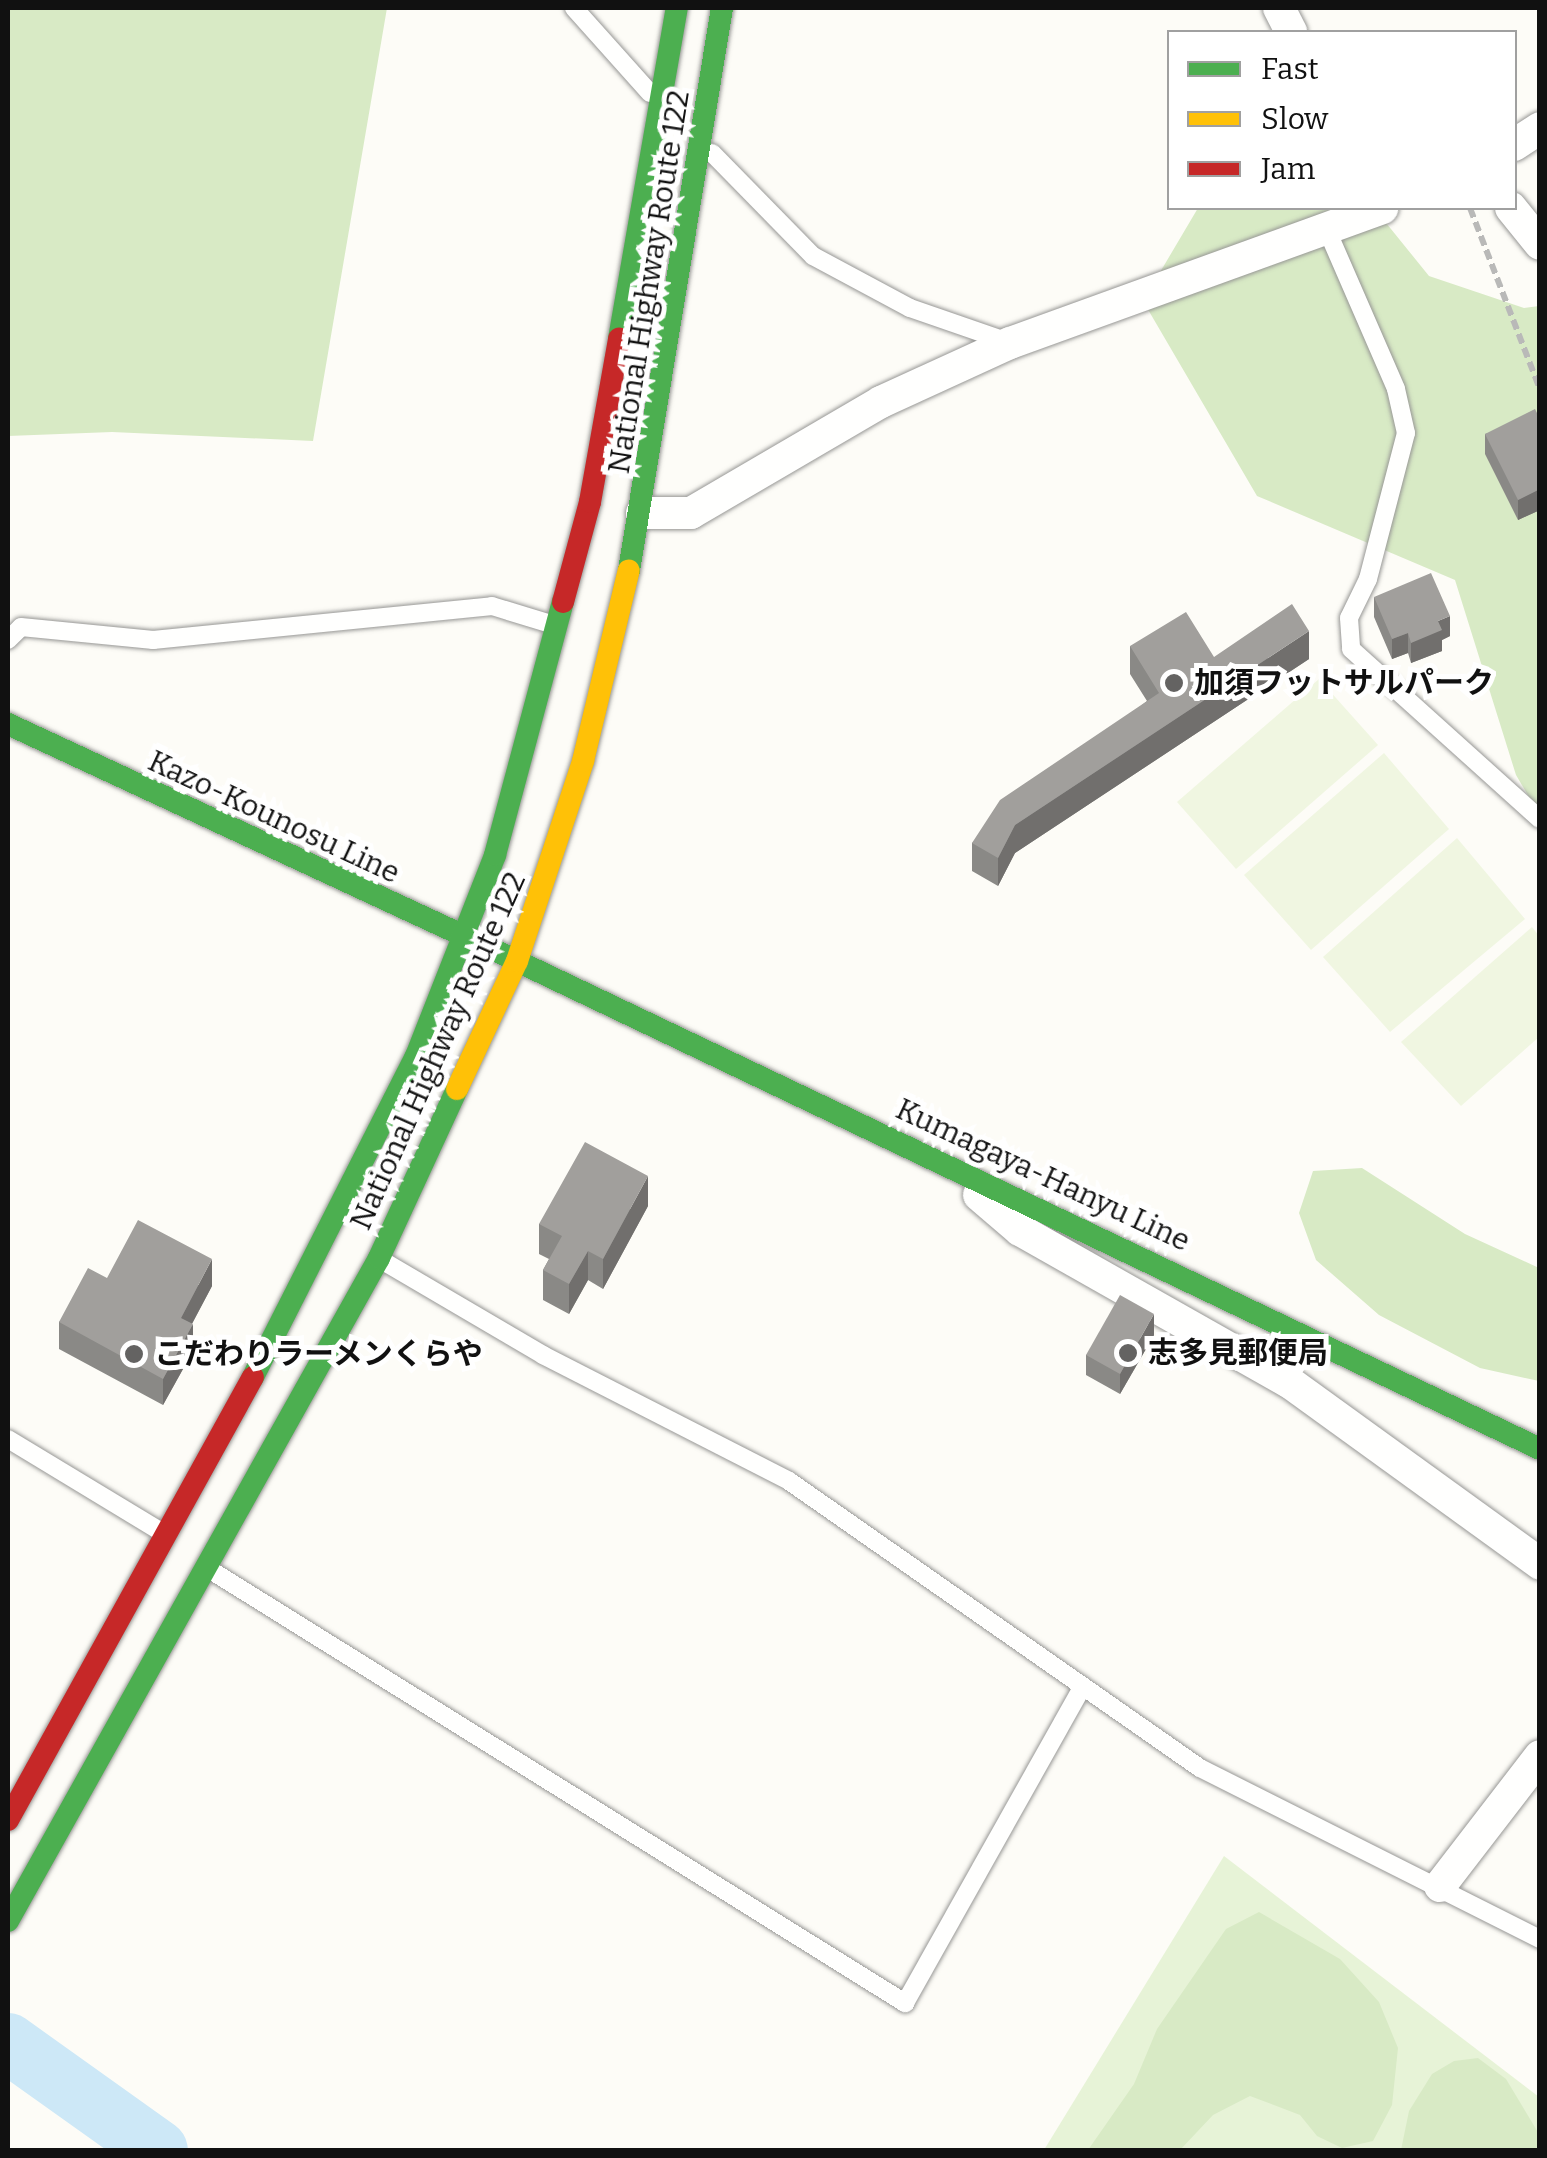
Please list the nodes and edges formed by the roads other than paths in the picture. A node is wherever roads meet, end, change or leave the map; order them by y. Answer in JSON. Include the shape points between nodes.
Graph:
{"nodes":[{"id":1,"x":574,"y":8,"type":"edge"},
{"id":2,"x":676,"y":8,"type":"edge"},
{"id":3,"x":722,"y":8,"type":"edge"},
{"id":4,"x":661,"y":104,"type":"junction"},
{"id":5,"x":1540,"y":128,"type":"edge"},
{"id":6,"x":702,"y":141,"type":"junction"},
{"id":7,"x":1517,"y":143,"type":"edge"},
{"id":8,"x":1372,"y":210,"type":"edge"},
{"id":9,"x":1513,"y":210,"type":"edge"},
{"id":10,"x":1327,"y":230,"type":"junction"},
{"id":11,"x":1540,"y":244,"type":"edge"},
{"id":12,"x":1010,"y":342,"type":"junction"},
{"id":13,"x":642,"y":513,"type":"junction"},
{"id":14,"x":560,"y":627,"type":"junction"},
{"id":15,"x":8,"y":640,"type":"edge"},
{"id":16,"x":8,"y":724,"type":"edge"},
{"id":17,"x":1540,"y":819,"type":"edge"},
{"id":18,"x":463,"y":937,"type":"junction"},
{"id":19,"x":517,"y":961,"type":"junction"},
{"id":20,"x":949,"y":1162,"type":"junction"},
{"id":21,"x":378,"y":1258,"type":"junction"},
{"id":22,"x":8,"y":1439,"type":"edge"},
{"id":23,"x":1540,"y":1450,"type":"edge"},
{"id":24,"x":170,"y":1537,"type":"junction"},
{"id":25,"x":1540,"y":1564,"type":"edge"},
{"id":26,"x":207,"y":1568,"type":"junction"},
{"id":27,"x":1081,"y":1690,"type":"junction"},
{"id":28,"x":1540,"y":1756,"type":"edge"},
{"id":29,"x":8,"y":1820,"type":"edge"},
{"id":30,"x":1440,"y":1886,"type":"junction"},
{"id":31,"x":8,"y":1921,"type":"edge"},
{"id":32,"x":1540,"y":1940,"type":"edge"}],
"edges":[{"from":1,"to":4,"type":"lane"},
{"from":2,"to":4,"type":"main road","name":"National Highway Route 122"},
{"from":3,"to":6,"type":"main road","name":"National Highway Route 122"},
{"from":4,"to":6,"type":"lane"},
{"from":4,"to":14,"type":"main road","name":"National Highway Route 122"},
{"from":5,"to":7,"type":"street"},
{"from":6,"to":12,"type":"lane","via":[[748,197],[813,256],[910,308]]},
{"from":6,"to":13,"type":"main road","name":"National Highway Route 122"},
{"from":8,"to":10,"type":"street"},
{"from":9,"to":11,"type":"street"},
{"from":10,"to":12,"type":"street"},
{"from":10,"to":17,"type":"lane","via":[[1396,390],[1406,433],[1368,578],[1348,618],[1351,648]]},
{"from":12,"to":13,"type":"street","via":[[881,402],[692,512]]},
{"from":13,"to":19,"type":"main road","name":"National Highway Route 122","via":[[583,761]]},
{"from":14,"to":15,"type":"lane","via":[[492,606],[153,640],[21,627]]},
{"from":14,"to":18,"type":"main road","name":"National Highway Route 122","via":[[496,855]]},
{"from":16,"to":18,"type":"main road","name":"Kazo-Kounosu Line"},
{"from":18,"to":19,"type":"main road","name":"Kazo-Kounosu Line"},
{"from":18,"to":24,"type":"main road","name":"National Highway Route 122","via":[[416,1056],[341,1210]]},
{"from":19,"to":20,"type":"main road","name":"Kumagaya-Hanyu Line"},
{"from":19,"to":21,"type":"main road","name":"National Highway Route 122"},
{"from":20,"to":23,"type":"main road","name":"Kumagaya-Hanyu Line"},
{"from":20,"to":25,"type":"street","via":[[1020,1230],[1289,1382],[1444,1488]]},
{"from":21,"to":26,"type":"main road","name":"National Highway Route 122"},
{"from":21,"to":27,"type":"lane","via":[[544,1355],[789,1481]]},
{"from":22,"to":24,"type":"lane"},
{"from":24,"to":29,"type":"main road","name":"National Highway Route 122"},
{"from":26,"to":27,"type":"lane","via":[[905,2004]]},
{"from":26,"to":31,"type":"main road","name":"National Highway Route 122"},
{"from":27,"to":30,"type":"lane","via":[[1200,1768]]},
{"from":28,"to":30,"type":"street"},
{"from":30,"to":32,"type":"lane"}]}
